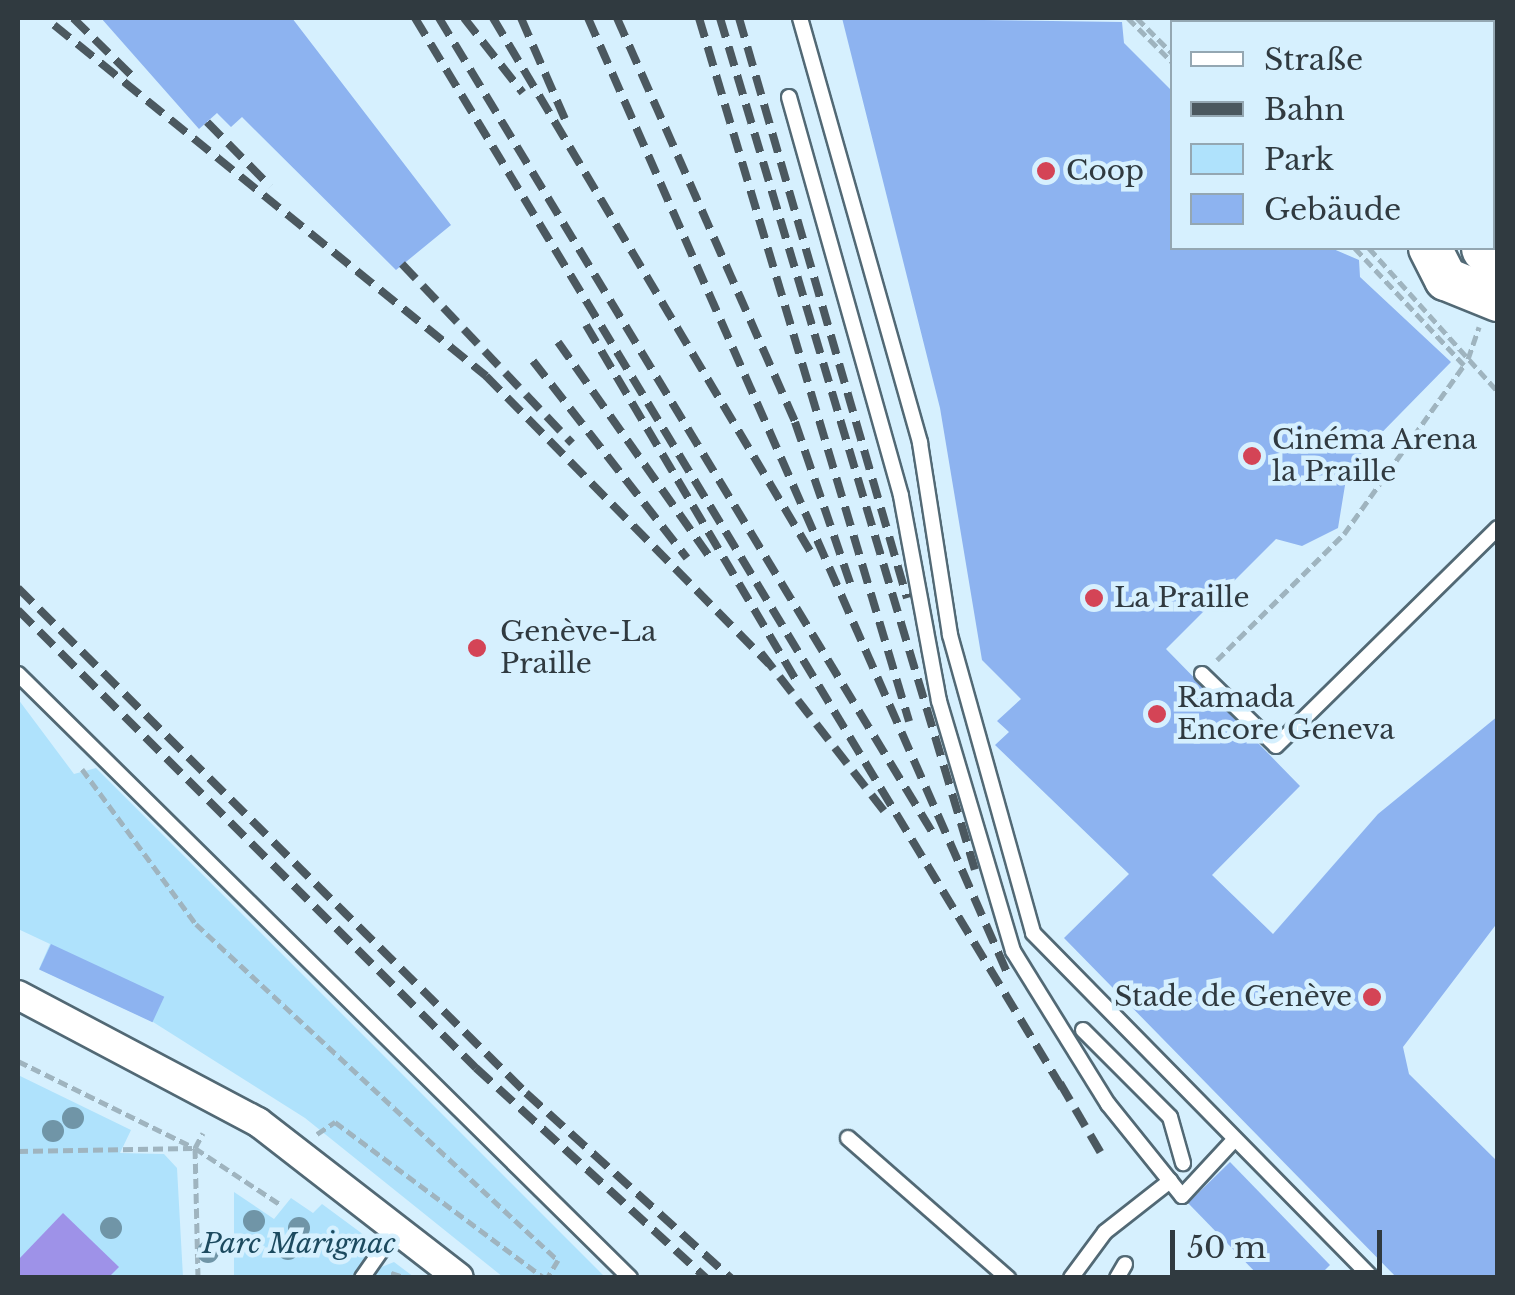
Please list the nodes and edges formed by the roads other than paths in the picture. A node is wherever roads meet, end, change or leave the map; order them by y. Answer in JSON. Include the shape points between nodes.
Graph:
{"nodes":[{"id":1,"x":800,"y":18,"type":"edge"},
{"id":2,"x":789,"y":96,"type":"dead end"},
{"id":3,"x":1431,"y":250,"type":"edge"},
{"id":4,"x":1487,"y":250,"type":"edge"},
{"id":5,"x":1495,"y":292,"type":"edge"},
{"id":6,"x":1498,"y":528,"type":"edge"},
{"id":7,"x":18,"y":674,"type":"edge"},
{"id":8,"x":1202,"y":674,"type":"road end"},
{"id":9,"x":18,"y":995,"type":"edge"},
{"id":10,"x":1104,"y":1009,"type":"junction"},
{"id":11,"x":1083,"y":1030,"type":"junction"},
{"id":12,"x":1070,"y":1044,"type":"junction"},
{"id":13,"x":848,"y":1138,"type":"dead end"},
{"id":14,"x":1234,"y":1140,"type":"junction"},
{"id":15,"x":1183,"y":1163,"type":"dead end"},
{"id":16,"x":1170,"y":1181,"type":"junction"},
{"id":17,"x":400,"y":1224,"type":"junction"},
{"id":18,"x":1126,"y":1264,"type":"dead end"},
{"id":19,"x":362,"y":1278,"type":"edge"},
{"id":20,"x":458,"y":1278,"type":"edge"},
{"id":21,"x":630,"y":1278,"type":"edge"},
{"id":22,"x":1008,"y":1278,"type":"edge"},
{"id":23,"x":1071,"y":1278,"type":"edge"},
{"id":24,"x":1117,"y":1278,"type":"edge"},
{"id":25,"x":1372,"y":1278,"type":"edge"}],
"edges":[{"from":1,"to":10,"type":"lane","via":[[920,443],[950,635],[1024,915],[1045,950]]},
{"from":2,"to":12,"type":"lane","via":[[901,496],[929,659],[968,805],[1013,951]]},
{"from":3,"to":5,"type":"main road","via":[[1446,279]]},
{"from":4,"to":5,"type":"highway"},
{"from":6,"to":8,"type":"lane","via":[[1276,746]]},
{"from":7,"to":21,"type":"lane"},
{"from":9,"to":17,"type":"street","via":[[304,1153]]},
{"from":10,"to":11,"type":"lane"},
{"from":10,"to":14,"type":"lane"},
{"from":11,"to":12,"type":"lane"},
{"from":11,"to":15,"type":"lane","via":[[1170,1117]]},
{"from":12,"to":16,"type":"lane"},
{"from":13,"to":22,"type":"lane"},
{"from":14,"to":16,"type":"lane","via":[[1182,1196]]},
{"from":14,"to":25,"type":"lane"},
{"from":16,"to":23,"type":"lane","via":[[1105,1232]]},
{"from":17,"to":19,"type":"lane"},
{"from":17,"to":20,"type":"street"},
{"from":18,"to":24,"type":"lane"}]}
